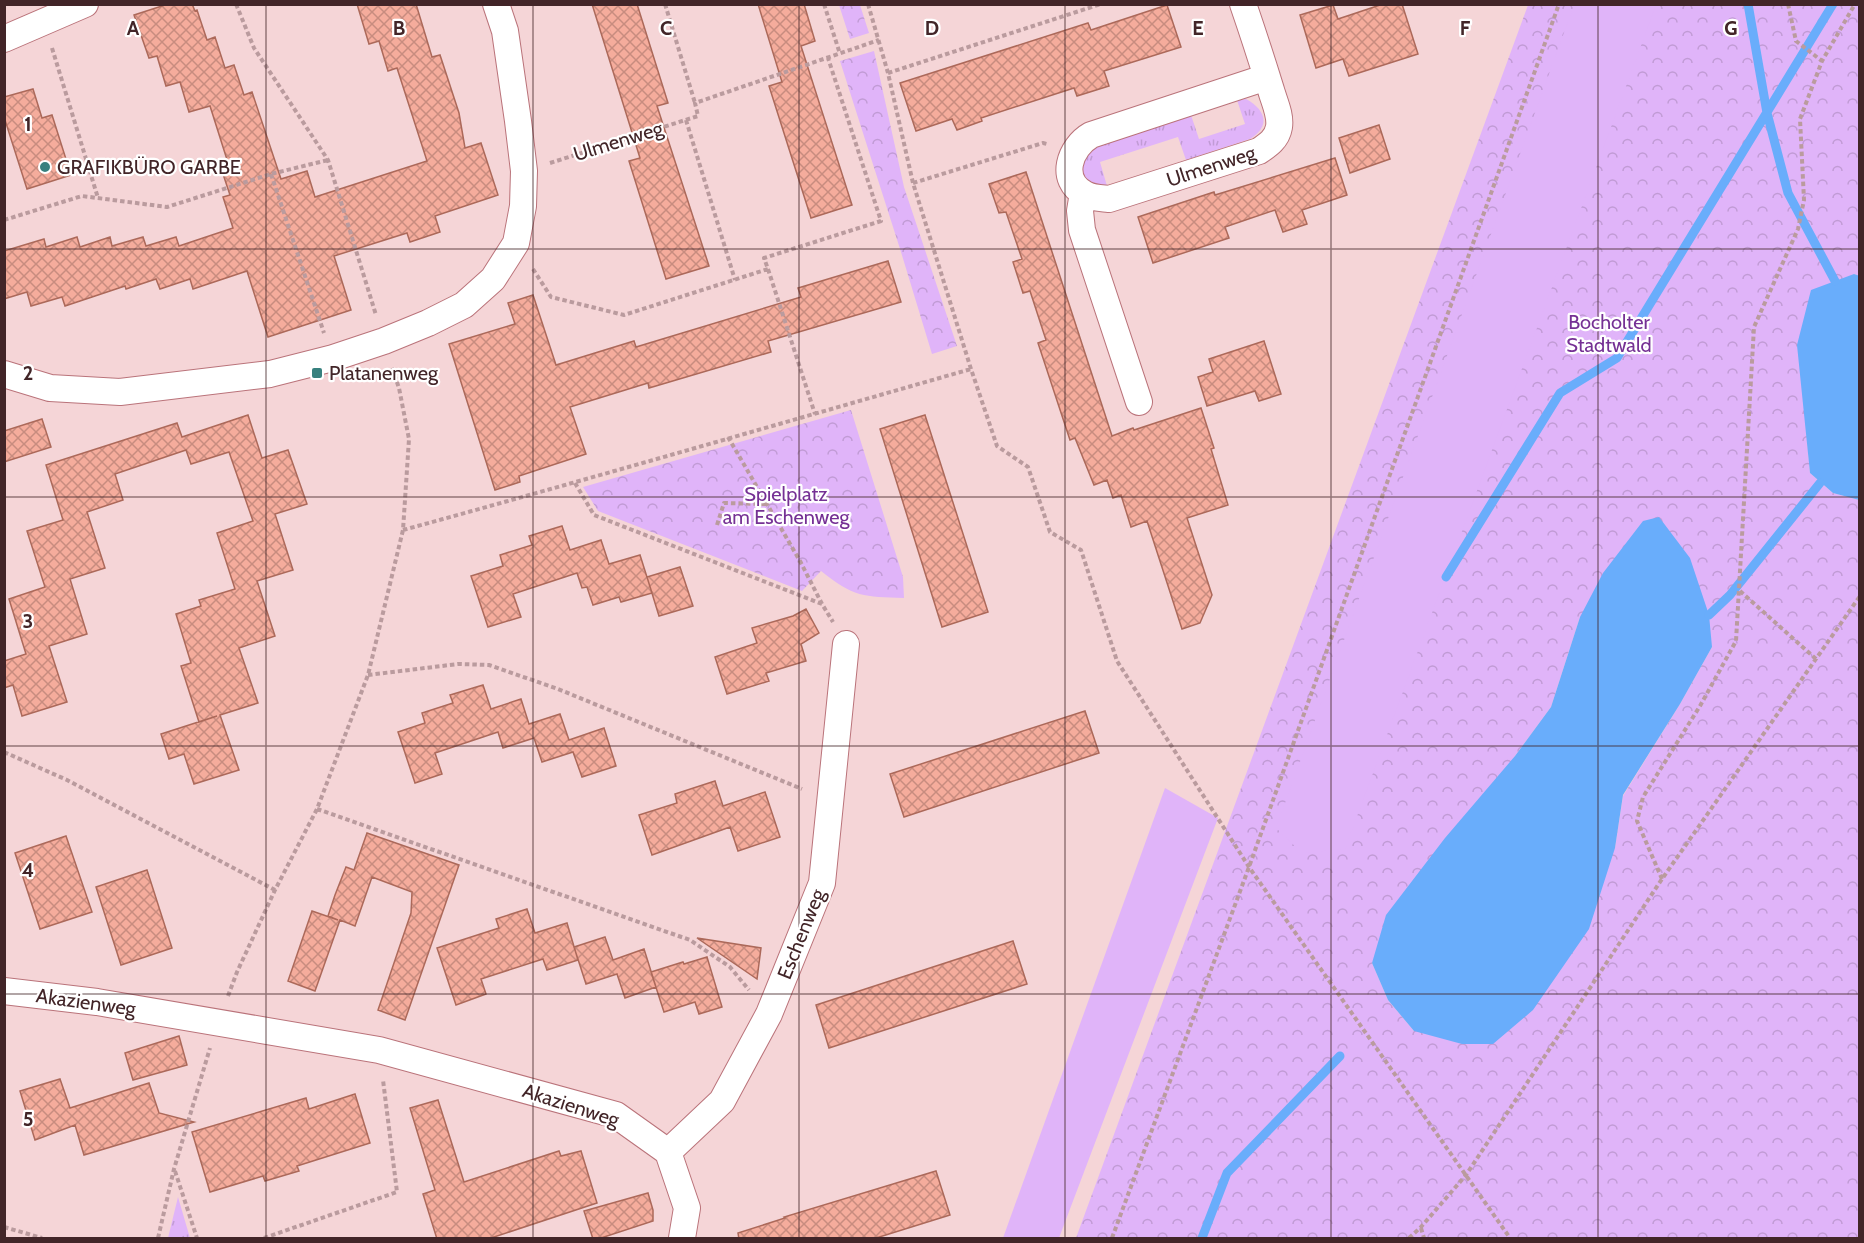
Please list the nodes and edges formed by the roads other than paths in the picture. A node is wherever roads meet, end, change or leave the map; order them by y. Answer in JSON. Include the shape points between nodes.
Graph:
{"nodes":[{"id":1,"x":85,"y":4,"type":"edge"},
{"id":2,"x":496,"y":4,"type":"edge"},
{"id":3,"x":1243,"y":4,"type":"edge"},
{"id":4,"x":4,"y":39,"type":"edge"},
{"id":5,"x":1267,"y":77,"type":"junction"},
{"id":6,"x":1083,"y":194,"type":"junction"},
{"id":7,"x":4,"y":374,"type":"edge"},
{"id":8,"x":1139,"y":402,"type":"dead end"},
{"id":9,"x":846,"y":644,"type":"road end"},
{"id":10,"x":4,"y":991,"type":"edge"},
{"id":11,"x":668,"y":1152,"type":"junction"},
{"id":12,"x":682,"y":1239,"type":"edge"}],
"edges":[{"from":1,"to":4,"type":"street"},
{"from":2,"to":7,"type":"street","via":[[505,31],[524,171],[523,206],[516,243],[480,292],[428,323],[384,341],[270,374],[120,392],[50,388]]},
{"from":3,"to":5,"type":"street","name":"Ulmenweg"},
{"from":5,"to":6,"type":"street","via":[[1081,141],[1074,151],[1069,174]]},
{"from":5,"to":6,"type":"street","name":"Ulmenweg","via":[[1279,126],[1275,138],[1259,151],[1109,199]]},
{"from":6,"to":8,"type":"street","via":[[1082,230]]},
{"from":9,"to":11,"type":"street","name":"Eschenweg","via":[[822,883],[769,1014],[722,1101]]},
{"from":10,"to":11,"type":"street","name":"Akazienweg","via":[[97,1002],[380,1050],[616,1115]]},
{"from":11,"to":12,"type":"street","via":[[687,1208]]}]}
